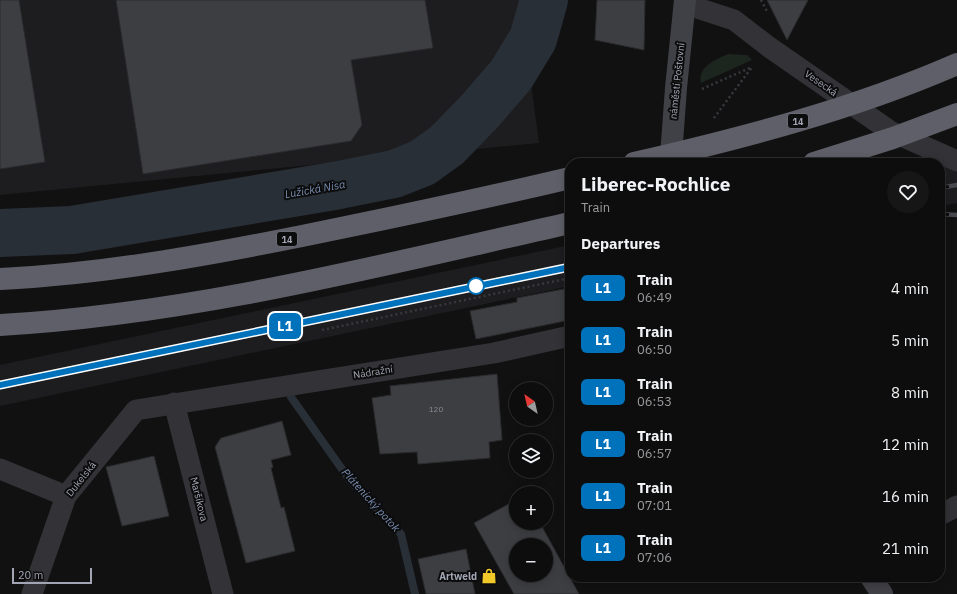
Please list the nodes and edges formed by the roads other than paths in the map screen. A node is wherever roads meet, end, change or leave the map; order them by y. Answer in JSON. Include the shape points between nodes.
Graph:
{"nodes":[{"id":1,"x":685,"y":2,"type":"edge"},
{"id":2,"x":957,"y":64,"type":"edge"},
{"id":3,"x":957,"y":114,"type":"edge"},
{"id":4,"x":653,"y":158,"type":"edge"},
{"id":5,"x":671,"y":158,"type":"edge"},
{"id":6,"x":830,"y":158,"type":"edge"},
{"id":7,"x":957,"y":161,"type":"edge"},
{"id":8,"x":565,"y":179,"type":"edge"},
{"id":9,"x":565,"y":224,"type":"edge"},
{"id":10,"x":0,"y":279,"type":"edge"},
{"id":11,"x":0,"y":325,"type":"edge"},
{"id":12,"x":565,"y":337,"type":"edge"},
{"id":13,"x":174,"y":403,"type":"junction"},
{"id":14,"x":0,"y":469,"type":"edge"},
{"id":15,"x":66,"y":496,"type":"junction"},
{"id":16,"x":957,"y":506,"type":"edge"},
{"id":17,"x":945,"y":512,"type":"edge"},
{"id":18,"x":874,"y":582,"type":"edge"},
{"id":19,"x":32,"y":594,"type":"edge"},
{"id":20,"x":223,"y":594,"type":"edge"},
{"id":21,"x":882,"y":594,"type":"edge"}],
"edges":[{"from":1,"to":5,"type":"street","name":"náměstí Poštovní"},
{"from":1,"to":7,"type":"street","name":"Vesecká","via":[[734,20],[890,131]]},
{"from":2,"to":4,"type":"highway","number":"14","bridge":true,"via":[[931,76],[808,118]]},
{"from":3,"to":6,"type":"highway","bridge":true},
{"from":8,"to":10,"type":"highway","number":"14","via":[[231,250],[48,277]]},
{"from":9,"to":11,"type":"highway","via":[[339,275],[137,312]]},
{"from":12,"to":13,"type":"street","name":"Nádražní","via":[[494,353]]},
{"from":13,"to":15,"type":"street","name":"Dukelská","via":[[136,410]]},
{"from":13,"to":20,"type":"street","name":"Maršíkova"},
{"from":14,"to":15,"type":"street"},
{"from":15,"to":19,"type":"street","name":"Dukelská"},
{"from":16,"to":17,"type":"street"},
{"from":18,"to":21,"type":"street"}]}
